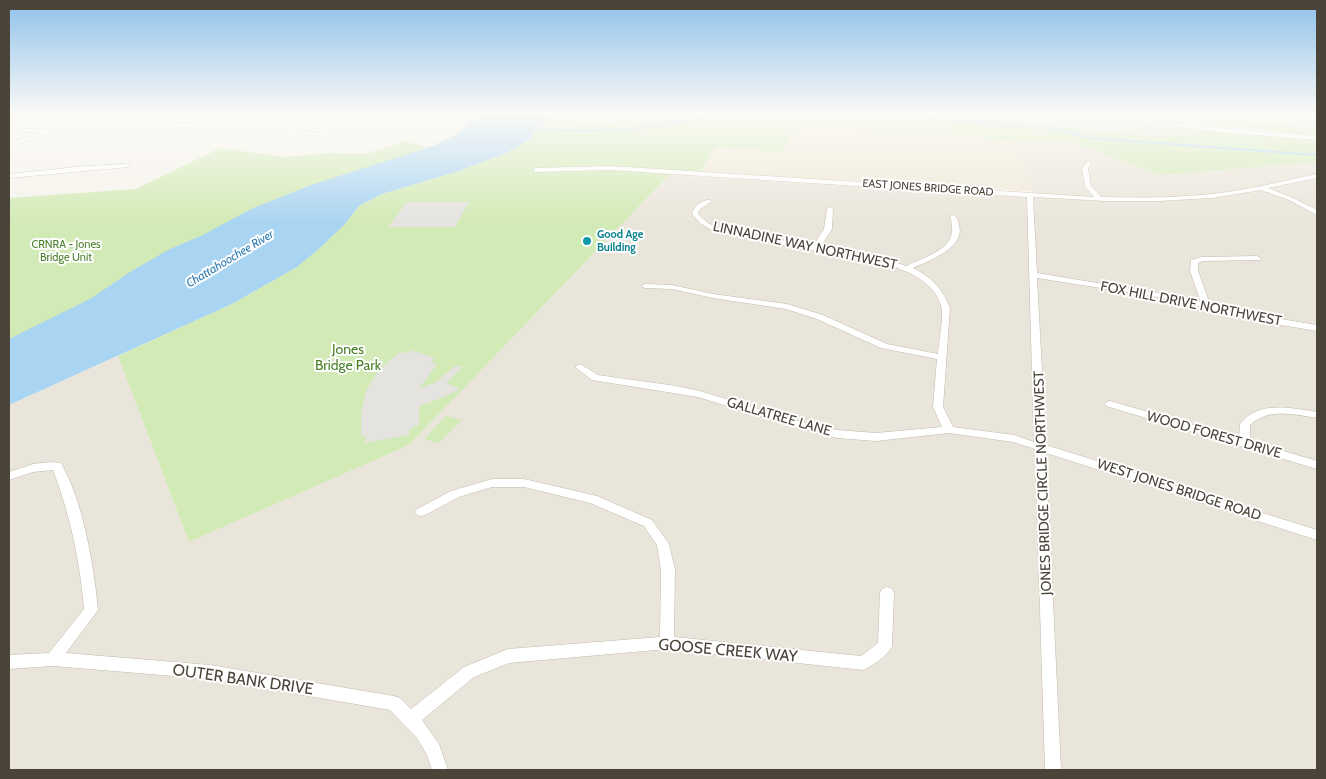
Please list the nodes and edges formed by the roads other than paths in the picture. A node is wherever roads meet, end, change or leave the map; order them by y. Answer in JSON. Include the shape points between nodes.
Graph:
{"nodes":[{"id":1,"x":1088,"y":163,"type":"dead end"},
{"id":2,"x":126,"y":166,"type":"dead end"},
{"id":3,"x":536,"y":170,"type":"dead end"},
{"id":4,"x":9,"y":176,"type":"edge"},
{"id":5,"x":1317,"y":176,"type":"edge"},
{"id":6,"x":1262,"y":188,"type":"junction"},
{"id":7,"x":1030,"y":195,"type":"junction"},
{"id":8,"x":1099,"y":199,"type":"junction"},
{"id":9,"x":709,"y":201,"type":"dead end"},
{"id":10,"x":830,"y":209,"type":"dead end"},
{"id":11,"x":1317,"y":213,"type":"edge"},
{"id":12,"x":953,"y":217,"type":"dead end"},
{"id":13,"x":816,"y":247,"type":"junction"},
{"id":14,"x":1257,"y":258,"type":"dead end"},
{"id":15,"x":906,"y":268,"type":"junction"},
{"id":16,"x":1034,"y":275,"type":"junction"},
{"id":17,"x":644,"y":286,"type":"dead end"},
{"id":18,"x":1206,"y":304,"type":"junction"},
{"id":19,"x":1317,"y":328,"type":"edge"},
{"id":20,"x":940,"y":357,"type":"junction"},
{"id":21,"x":580,"y":367,"type":"dead end"},
{"id":22,"x":1110,"y":404,"type":"dead end"},
{"id":23,"x":1317,"y":415,"type":"edge"},
{"id":24,"x":950,"y":430,"type":"junction"},
{"id":25,"x":1244,"y":444,"type":"junction"},
{"id":26,"x":1041,"y":446,"type":"junction"},
{"id":27,"x":1317,"y":465,"type":"edge"},
{"id":28,"x":9,"y":476,"type":"edge"},
{"id":29,"x":421,"y":512,"type":"dead end"},
{"id":30,"x":1317,"y":535,"type":"edge"},
{"id":31,"x":887,"y":593,"type":"dead end"},
{"id":32,"x":667,"y":643,"type":"junction"},
{"id":33,"x":53,"y":659,"type":"junction"},
{"id":34,"x":9,"y":662,"type":"edge"},
{"id":35,"x":412,"y":718,"type":"junction"},
{"id":36,"x":440,"y":770,"type":"edge"},
{"id":37,"x":1053,"y":770,"type":"edge"}],
"edges":[{"from":1,"to":8,"type":"street","via":[[1084,168],[1088,186]]},
{"from":2,"to":4,"type":"street"},
{"from":3,"to":7,"type":"street","name":"EAST JONES BRIDGE ROAD","via":[[610,168]]},
{"from":5,"to":6,"type":"street","name":"EAST JONES BRIDGE ROAD"},
{"from":6,"to":8,"type":"street","name":"EAST JONES BRIDGE ROAD","via":[[1180,198]]},
{"from":6,"to":11,"type":"street"},
{"from":7,"to":8,"type":"street","name":"EAST JONES BRIDGE ROAD"},
{"from":7,"to":16,"type":"street","name":"JONES BRIDGE CIRCLE NORTHWEST"},
{"from":9,"to":13,"type":"street","name":"LINNADINE WAY NORTHWEST","via":[[696,208],[695,214],[708,226],[720,231]]},
{"from":10,"to":13,"type":"street","via":[[828,229]]},
{"from":12,"to":15,"type":"street","via":[[958,225],[955,240],[942,251]]},
{"from":13,"to":15,"type":"street","name":"LINNADINE WAY NORTHWEST","via":[[870,257]]},
{"from":14,"to":18,"type":"street","via":[[1202,258],[1194,262]]},
{"from":15,"to":20,"type":"street","name":"LINNADINE WAY NORTHWEST","via":[[934,284],[942,295],[946,308]]},
{"from":16,"to":18,"type":"street","name":"FOX HILL DRIVE NORTHWEST"},
{"from":16,"to":26,"type":"street","name":"JONES BRIDGE CIRCLE NORTHWEST"},
{"from":17,"to":20,"type":"street","via":[[672,287],[787,307],[820,317],[884,346]]},
{"from":18,"to":19,"type":"street","name":"FOX HILL DRIVE NORTHWEST","via":[[1263,320]]},
{"from":20,"to":24,"type":"street","name":"LINNADINE WAY NORTHWEST","via":[[938,407]]},
{"from":21,"to":24,"type":"street","name":"GALLATREE LANE","via":[[595,378],[692,392],[837,434],[876,437]]},
{"from":22,"to":25,"type":"street","name":"WOOD FOREST DRIVE"},
{"from":23,"to":25,"type":"street","via":[[1269,410],[1259,412],[1245,424]]},
{"from":24,"to":26,"type":"street","name":"GALLATREE LANE"},
{"from":25,"to":27,"type":"street","name":"WOOD FOREST DRIVE"},
{"from":26,"to":30,"type":"street","name":"WEST JONES BRIDGE ROAD"},
{"from":26,"to":37,"type":"street","name":"JONES BRIDGE CIRCLE NORTHWEST"},
{"from":28,"to":33,"type":"street","via":[[30,468],[57,466],[69,494],[90,588],[91,610]]},
{"from":29,"to":32,"type":"street","via":[[455,494],[492,483],[524,483],[593,499],[648,523],[663,544],[668,570]]},
{"from":31,"to":32,"type":"street","name":"GOOSE CREEK WAY","via":[[885,646],[863,663]]},
{"from":32,"to":35,"type":"street","name":"GOOSE CREEK WAY","via":[[508,656],[469,672]]},
{"from":33,"to":34,"type":"street","name":"OUTER BANK DRIVE"},
{"from":33,"to":35,"type":"street","name":"OUTER BANK DRIVE","via":[[229,675],[394,703]]},
{"from":35,"to":36,"type":"street","name":"OUTER BANK DRIVE","via":[[427,737]]}]}
